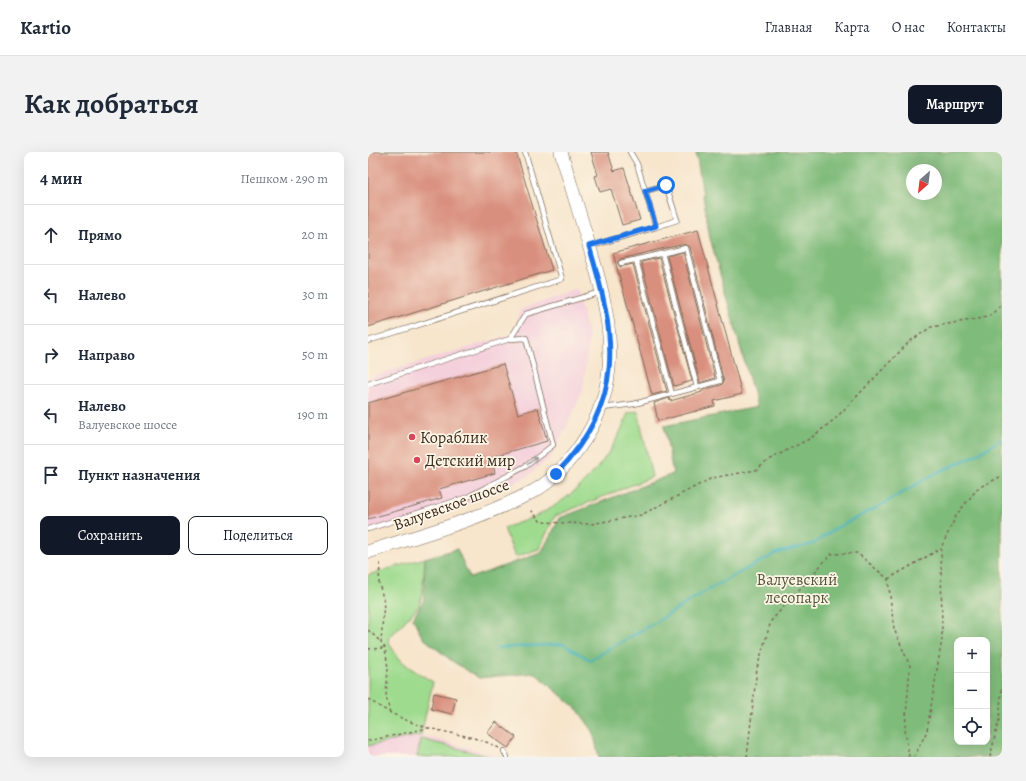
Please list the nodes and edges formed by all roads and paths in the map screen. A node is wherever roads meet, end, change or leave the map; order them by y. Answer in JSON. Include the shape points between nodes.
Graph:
{"nodes":[{"id":1,"x":525,"y":152,"type":"edge"},
{"id":2,"x":561,"y":152,"type":"edge"},
{"id":3,"x":630,"y":152,"type":"edge"},
{"id":4,"x":645,"y":191,"type":"junction"},
{"id":5,"x":656,"y":226,"type":"junction"},
{"id":6,"x":589,"y":246,"type":"junction"},
{"id":7,"x":662,"y":253,"type":"junction"},
{"id":8,"x":636,"y":260,"type":"junction"},
{"id":9,"x":620,"y":263,"type":"dead end"},
{"id":10,"x":602,"y":292,"type":"junction"},
{"id":11,"x":1002,"y":305,"type":"edge"},
{"id":12,"x":510,"y":339,"type":"junction"},
{"id":13,"x":368,"y":341,"type":"edge"},
{"id":14,"x":368,"y":384,"type":"edge"},
{"id":15,"x":698,"y":387,"type":"junction"},
{"id":16,"x":672,"y":394,"type":"junction"},
{"id":17,"x":601,"y":408,"type":"junction"},
{"id":18,"x":1002,"y":476,"type":"edge"},
{"id":19,"x":531,"y":510,"type":"dead end"},
{"id":20,"x":368,"y":529,"type":"edge"},
{"id":21,"x":941,"y":548,"type":"junction"},
{"id":22,"x":368,"y":552,"type":"edge"},
{"id":23,"x":380,"y":563,"type":"dead end"},
{"id":24,"x":888,"y":579,"type":"junction"},
{"id":25,"x":368,"y":630,"type":"edge"},
{"id":26,"x":381,"y":642,"type":"junction"},
{"id":27,"x":385,"y":648,"type":"junction"},
{"id":28,"x":368,"y":649,"type":"edge"},
{"id":29,"x":1002,"y":684,"type":"edge"},
{"id":30,"x":368,"y":699,"type":"edge"},
{"id":31,"x":390,"y":713,"type":"junction"},
{"id":32,"x":428,"y":728,"type":"junction"},
{"id":33,"x":368,"y":741,"type":"edge"},
{"id":34,"x":504,"y":751,"type":"joint"},
{"id":35,"x":507,"y":757,"type":"edge"},
{"id":36,"x":747,"y":757,"type":"edge"},
{"id":37,"x":908,"y":757,"type":"edge"},
{"id":38,"x":914,"y":757,"type":"edge"},
{"id":39,"x":990,"y":757,"type":"edge"}],
"edges":[{"from":1,"to":13,"type":"lane","via":[[562,279]]},
{"from":2,"to":6,"type":"main road","name":"Валуевское шоссе"},
{"from":3,"to":4,"type":"lane","via":[[637,164]]},
{"from":4,"to":5,"type":"lane"},
{"from":4,"to":5,"type":"lane","via":[[666,185],[677,220]]},
{"from":5,"to":6,"type":"lane"},
{"from":6,"to":10,"type":"main road","name":"Валуевское шоссе"},
{"from":7,"to":8,"type":"lane"},
{"from":7,"to":15,"type":"lane"},
{"from":7,"to":15,"type":"lane","via":[[686,248],[688,255],[720,381]]},
{"from":8,"to":9,"type":"lane"},
{"from":8,"to":16,"type":"lane"},
{"from":10,"to":12,"type":"lane","via":[[526,314]]},
{"from":10,"to":17,"type":"main road","name":"Валуевское шоссе","via":[[609,323],[610,360]]},
{"from":11,"to":19,"type":"path","via":[[988,317],[931,327],[909,342],[836,418],[811,438],[770,459],[756,470],[712,478],[641,515],[613,520],[575,525],[541,522]]},
{"from":12,"to":14,"type":"lane"},
{"from":20,"to":12,"type":"lane","one_way":true,"via":[[468,497],[526,466],[553,444],[526,338]]},
{"from":15,"to":16,"type":"lane"},
{"from":16,"to":17,"type":"lane","via":[[634,404]]},
{"from":17,"to":22,"type":"main road","name":"Валуевское шоссе","via":[[590,431],[573,456],[556,474],[533,491],[485,514]]},
{"from":18,"to":21,"type":"path","via":[[978,488],[957,514]]},
{"from":21,"to":24,"type":"path"},
{"from":21,"to":38,"type":"path","via":[[942,639],[927,731]]},
{"from":23,"to":26,"type":"path","via":[[379,583],[384,602]]},
{"from":24,"to":36,"type":"path","via":[[857,553],[831,554],[771,621],[757,668]]},
{"from":24,"to":37,"type":"path","via":[[894,629],[910,666],[905,729]]},
{"from":25,"to":26,"type":"path"},
{"from":26,"to":27,"type":"path"},
{"from":27,"to":28,"type":"path"},
{"from":27,"to":31,"type":"path","via":[[388,668],[386,696]]},
{"from":29,"to":39,"type":"path","via":[[999,720]]},
{"from":30,"to":31,"type":"path"},
{"from":31,"to":32,"type":"path"},
{"from":32,"to":33,"type":"path"},
{"from":32,"to":34,"type":"path","via":[[484,740]]},
{"from":34,"to":35,"type":"lane"}]}
